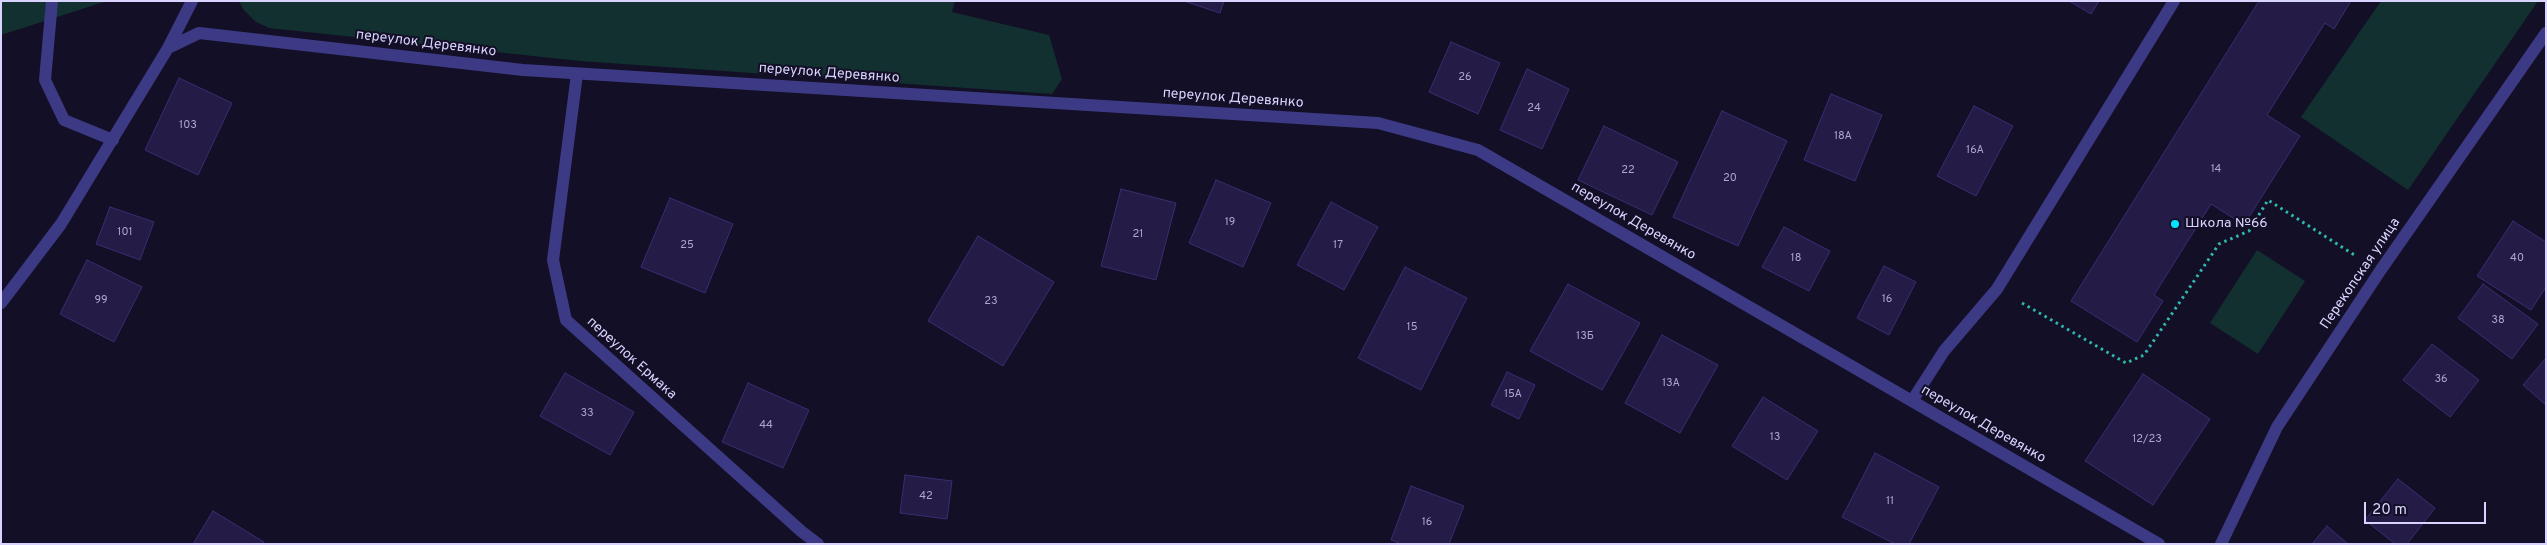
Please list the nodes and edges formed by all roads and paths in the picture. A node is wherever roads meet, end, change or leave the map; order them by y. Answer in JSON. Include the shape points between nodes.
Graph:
{"nodes":[{"id":1,"x":52,"y":1,"type":"edge"},
{"id":2,"x":192,"y":1,"type":"edge"},
{"id":3,"x":2174,"y":1,"type":"edge"},
{"id":4,"x":2546,"y":33,"type":"edge"},
{"id":5,"x":168,"y":48,"type":"junction"},
{"id":6,"x":578,"y":74,"type":"junction"},
{"id":7,"x":112,"y":140,"type":"junction"},
{"id":8,"x":2380,"y":271,"type":"junction"},
{"id":9,"x":1997,"y":289,"type":"junction"},
{"id":10,"x":1,"y":303,"type":"edge"},
{"id":11,"x":1912,"y":401,"type":"junction"},
{"id":12,"x":818,"y":544,"type":"edge"},
{"id":13,"x":2160,"y":544,"type":"edge"},
{"id":14,"x":2220,"y":544,"type":"edge"}],
"edges":[{"from":1,"to":7,"type":"street","via":[[45,80],[64,120]]},
{"from":2,"to":5,"type":"street"},
{"from":3,"to":9,"type":"street"},
{"from":4,"to":8,"type":"street","name":"Перекопская улица"},
{"from":5,"to":6,"type":"street","name":"переулок Деревянко","via":[[198,33]]},
{"from":5,"to":7,"type":"street"},
{"from":6,"to":11,"type":"street","name":"переулок Деревянко","via":[[1378,123],[1478,150]]},
{"from":6,"to":12,"type":"street","name":"переулок Ермака","via":[[553,260],[566,320]]},
{"from":7,"to":10,"type":"street","via":[[61,224]]},
{"from":8,"to":9,"type":"path","via":[[2268,200],[2249,231],[2219,244],[2144,355],[2126,362]]},
{"from":8,"to":14,"type":"street","name":"Перекопская улица","via":[[2277,427]]},
{"from":9,"to":11,"type":"street","via":[[1944,351]]},
{"from":11,"to":13,"type":"street","name":"переулок Деревянко"}]}
